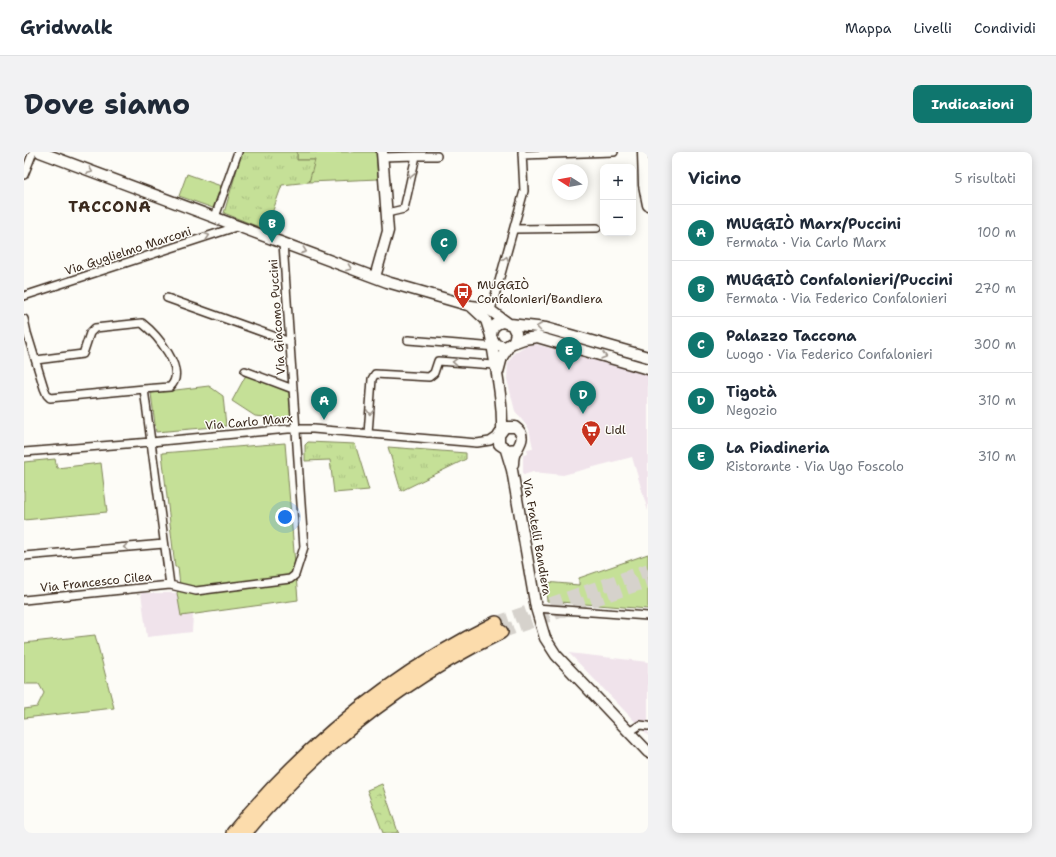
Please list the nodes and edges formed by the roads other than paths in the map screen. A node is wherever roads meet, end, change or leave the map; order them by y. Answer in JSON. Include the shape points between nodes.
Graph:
{"nodes":[{"id":1,"x":33,"y":152,"type":"edge"},
{"id":2,"x":40,"y":152,"type":"edge"},
{"id":3,"x":238,"y":152,"type":"edge"},
{"id":4,"x":614,"y":152,"type":"edge"},
{"id":5,"x":643,"y":152,"type":"edge"},
{"id":6,"x":522,"y":153,"type":"edge"},
{"id":7,"x":382,"y":154,"type":"edge"},
{"id":8,"x":60,"y":155,"type":"edge"},
{"id":9,"x":416,"y":156,"type":"junction"},
{"id":10,"x":437,"y":156,"type":"dead end"},
{"id":11,"x":24,"y":175,"type":"edge"},
{"id":12,"x":648,"y":205,"type":"edge"},
{"id":13,"x":387,"y":213,"type":"junction"},
{"id":14,"x":215,"y":217,"type":"junction"},
{"id":15,"x":239,"y":226,"type":"junction"},
{"id":16,"x":597,"y":228,"type":"dead end"},
{"id":17,"x":515,"y":229,"type":"junction"},
{"id":18,"x":282,"y":243,"type":"junction"},
{"id":19,"x":375,"y":277,"type":"junction"},
{"id":20,"x":24,"y":296,"type":"edge"},
{"id":21,"x":167,"y":298,"type":"dead end"},
{"id":22,"x":471,"y":306,"type":"junction"},
{"id":23,"x":491,"y":310,"type":"junction"},
{"id":24,"x":24,"y":319,"type":"edge"},
{"id":25,"x":510,"y":324,"type":"junction"},
{"id":26,"x":408,"y":340,"type":"dead end"},
{"id":27,"x":492,"y":340,"type":"junction"},
{"id":28,"x":290,"y":342,"type":"junction"},
{"id":29,"x":508,"y":345,"type":"junction"},
{"id":30,"x":648,"y":357,"type":"edge"},
{"id":31,"x":36,"y":360,"type":"junction"},
{"id":32,"x":494,"y":365,"type":"junction"},
{"id":33,"x":648,"y":369,"type":"edge"},
{"id":34,"x":245,"y":371,"type":"dead end"},
{"id":35,"x":497,"y":376,"type":"junction"},
{"id":36,"x":144,"y":389,"type":"junction"},
{"id":37,"x":293,"y":389,"type":"junction"},
{"id":38,"x":503,"y":411,"type":"junction"},
{"id":39,"x":296,"y":428,"type":"junction"},
{"id":40,"x":517,"y":428,"type":"junction"},
{"id":41,"x":500,"y":432,"type":"junction"},
{"id":42,"x":368,"y":434,"type":"junction"},
{"id":43,"x":151,"y":442,"type":"junction"},
{"id":44,"x":477,"y":443,"type":"junction"},
{"id":45,"x":504,"y":449,"type":"junction"},
{"id":46,"x":516,"y":449,"type":"junction"},
{"id":47,"x":24,"y":452,"type":"edge"},
{"id":48,"x":512,"y":470,"type":"junction"},
{"id":49,"x":164,"y":544,"type":"junction"},
{"id":50,"x":304,"y":547,"type":"joint"},
{"id":51,"x":24,"y":556,"type":"edge"},
{"id":52,"x":170,"y":585,"type":"junction"},
{"id":53,"x":24,"y":600,"type":"edge"},
{"id":54,"x":536,"y":608,"type":"junction"},
{"id":55,"x":648,"y":616,"type":"edge"},
{"id":56,"x":648,"y":726,"type":"edge"},
{"id":57,"x":629,"y":732,"type":"junction"},
{"id":58,"x":648,"y":752,"type":"edge"},
{"id":59,"x":233,"y":833,"type":"edge"},
{"id":60,"x":245,"y":833,"type":"edge"}],
"edges":[{"from":1,"to":11,"type":"street"},
{"from":2,"to":8,"type":"street"},
{"from":3,"to":14,"type":"street"},
{"from":4,"to":6,"type":"street"},
{"from":5,"to":12,"type":"street","via":[[644,185]]},
{"from":6,"to":17,"type":"street","via":[[524,191]]},
{"from":7,"to":9,"type":"street"},
{"from":7,"to":13,"type":"street"},
{"from":8,"to":14,"type":"street","one_way":true},
{"from":9,"to":10,"type":"street"},
{"from":9,"to":13,"type":"street","one_way":true,"via":[[404,209]]},
{"from":13,"to":19,"type":"street","via":[[388,231]]},
{"from":14,"to":15,"type":"street"},
{"from":15,"to":18,"type":"street"},
{"from":20,"to":15,"type":"street","name":"Via Guglielmo Marconi","one_way":true},
{"from":16,"to":17,"type":"street"},
{"from":23,"to":17,"type":"street","one_way":true},
{"from":18,"to":19,"type":"street","one_way":true},
{"from":18,"to":28,"type":"street","name":"Via Giacomo Puccini"},
{"from":19,"to":22,"type":"street"},
{"from":21,"to":28,"type":"street"},
{"from":22,"to":23,"type":"street"},
{"from":22,"to":27,"type":"street","via":[[486,320]]},
{"from":23,"to":25,"type":"street"},
{"from":24,"to":31,"type":"street"},
{"from":25,"to":27,"type":"street","via":[[497,324],[492,329]]},
{"from":25,"to":29,"type":"street","via":[[516,332]]},
{"from":30,"to":25,"type":"street","one_way":true,"via":[[537,326]]},
{"from":26,"to":27,"type":"street"},
{"from":27,"to":29,"type":"street","via":[[496,345]]},
{"from":27,"to":32,"type":"street","name":"Via Fratelli Bandiera"},
{"from":28,"to":37,"type":"street","name":"Via Giacomo Puccini"},
{"from":29,"to":33,"type":"street","one_way":true,"via":[[537,337]]},
{"from":29,"to":35,"type":"street","name":"Via Fratelli Bandiera"},
{"from":31,"to":36,"type":"street","via":[[50,398]]},
{"from":31,"to":36,"type":"street","via":[[83,354],[90,333],[95,328],[142,323],[175,365],[170,387]]},
{"from":32,"to":35,"type":"street","name":"Via Fratelli Bandiera"},
{"from":32,"to":42,"type":"street","one_way":true,"via":[[438,361],[434,373],[429,377],[375,374],[372,379]]},
{"from":34,"to":37,"type":"street","name":"Via Giacomo Puccini"},
{"from":35,"to":38,"type":"street","name":"Via Fratelli Bandiera"},
{"from":36,"to":43,"type":"street"},
{"from":37,"to":39,"type":"street","name":"Via Giacomo Puccini"},
{"from":38,"to":40,"type":"street","name":"Via Fratelli Bandiera"},
{"from":38,"to":41,"type":"street","name":"Via Fratelli Bandiera"},
{"from":39,"to":42,"type":"street","name":"Via Carlo Marx"},
{"from":39,"to":43,"type":"street","name":"Via Carlo Marx"},
{"from":39,"to":50,"type":"street","name":"Via Giacomo Puccini"},
{"from":40,"to":41,"type":"street","via":[[509,426]]},
{"from":40,"to":46,"type":"street","name":"Via Fratelli Bandiera","via":[[522,442]]},
{"from":41,"to":44,"type":"street","name":"Via Carlo Marx","via":[[490,441]]},
{"from":41,"to":45,"type":"street","name":"Via Fratelli Bandiera","via":[[498,440]]},
{"from":42,"to":44,"type":"street","name":"Via Carlo Marx"},
{"from":43,"to":47,"type":"street","name":"Via Carlo Marx"},
{"from":43,"to":49,"type":"street"},
{"from":44,"to":45,"type":"street","name":"Via Carlo Marx"},
{"from":45,"to":46,"type":"street"},
{"from":45,"to":48,"type":"street","name":"Via Fratelli Bandiera"},
{"from":46,"to":48,"type":"street","name":"Via Fratelli Bandiera"},
{"from":48,"to":54,"type":"street","name":"Via Fratelli Bandiera"},
{"from":49,"to":51,"type":"street","one_way":true},
{"from":49,"to":52,"type":"street"},
{"from":50,"to":52,"type":"street","name":"Via Francesco Cilea","via":[[295,576],[290,579],[196,591]]},
{"from":52,"to":53,"type":"street","name":"Via Francesco Cilea"},
{"from":54,"to":55,"type":"street","name":"Via Fratelli Bandiera"},
{"from":54,"to":57,"type":"street","name":"Via Fratelli Bandiera","via":[[545,638],[556,655]]},
{"from":56,"to":57,"type":"street","via":[[640,725]]},
{"from":57,"to":58,"type":"street","name":"Via Fratelli Bandiera"},
{"from":59,"to":60,"type":"highway","via":[[284,776],[356,711],[421,665],[499,627],[428,671],[361,719],[299,774]]}]}
